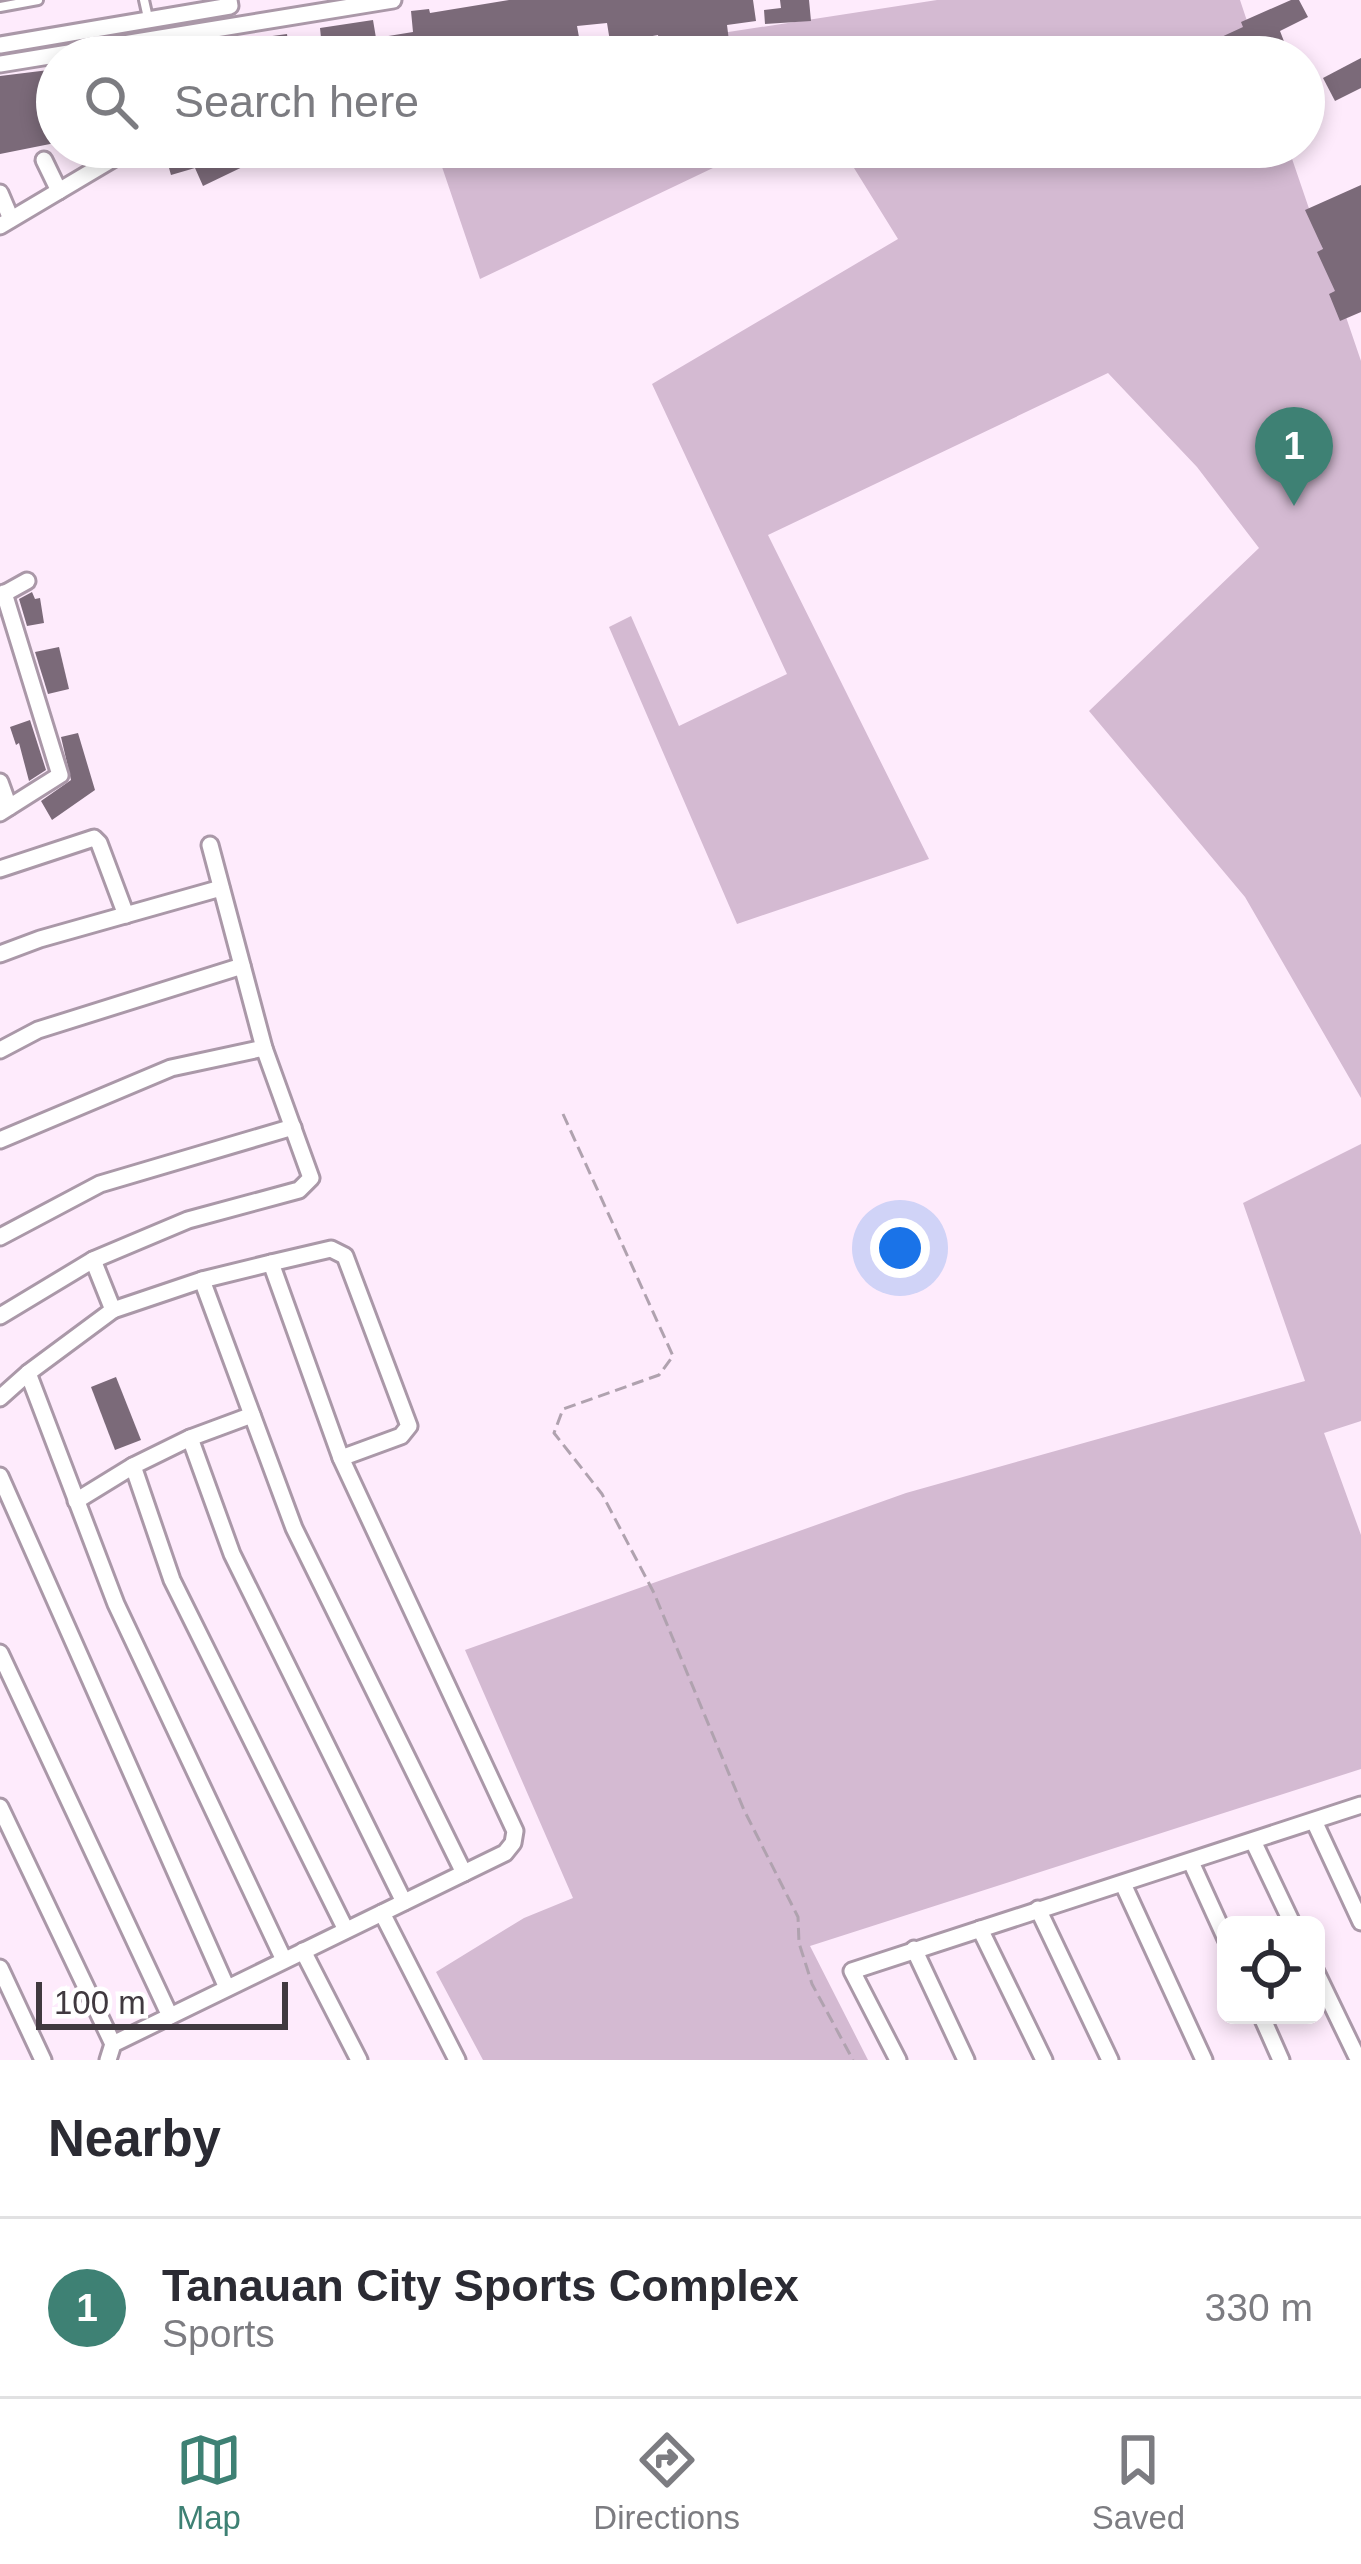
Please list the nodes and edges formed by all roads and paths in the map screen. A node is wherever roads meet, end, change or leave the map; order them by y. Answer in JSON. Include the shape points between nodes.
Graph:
{"nodes":[{"id":1,"x":38,"y":0,"type":"edge"},
{"id":2,"x":144,"y":0,"type":"edge"},
{"id":3,"x":229,"y":0,"type":"edge"},
{"id":4,"x":393,"y":0,"type":"edge"},
{"id":5,"x":206,"y":5,"type":"edge"},
{"id":6,"x":0,"y":7,"type":"edge"},
{"id":7,"x":148,"y":20,"type":"junction"},
{"id":8,"x":49,"y":36,"type":"edge"},
{"id":9,"x":172,"y":36,"type":"edge"},
{"id":10,"x":36,"y":38,"type":"edge"},
{"id":11,"x":0,"y":44,"type":"edge"},
{"id":12,"x":36,"y":58,"type":"edge"},
{"id":13,"x":0,"y":64,"type":"edge"},
{"id":14,"x":48,"y":168,"type":"edge"},
{"id":15,"x":97,"y":168,"type":"edge"},
{"id":16,"x":58,"y":191,"type":"junction"},
{"id":17,"x":0,"y":193,"type":"edge"},
{"id":18,"x":6,"y":222,"type":"edge"},
{"id":19,"x":27,"y":581,"type":"dead end"},
{"id":20,"x":2,"y":595,"type":"edge"},
{"id":21,"x":0,"y":782,"type":"edge"},
{"id":22,"x":4,"y":810,"type":"edge"},
{"id":23,"x":210,"y":845,"type":"dead end"},
{"id":24,"x":0,"y":869,"type":"edge"},
{"id":25,"x":221,"y":888,"type":"junction"},
{"id":26,"x":125,"y":915,"type":"junction"},
{"id":27,"x":0,"y":954,"type":"edge"},
{"id":28,"x":242,"y":966,"type":"junction"},
{"id":29,"x":265,"y":1048,"type":"junction"},
{"id":30,"x":0,"y":1050,"type":"edge"},
{"id":31,"x":563,"y":1114,"type":"dead end"},
{"id":32,"x":292,"y":1127,"type":"junction"},
{"id":33,"x":0,"y":1140,"type":"edge"},
{"id":34,"x":0,"y":1237,"type":"edge"},
{"id":35,"x":92,"y":1260,"type":"junction"},
{"id":36,"x":271,"y":1263,"type":"junction"},
{"id":37,"x":202,"y":1280,"type":"junction"},
{"id":38,"x":113,"y":1310,"type":"junction"},
{"id":39,"x":0,"y":1316,"type":"edge"},
{"id":40,"x":28,"y":1373,"type":"junction"},
{"id":41,"x":0,"y":1399,"type":"edge"},
{"id":42,"x":252,"y":1415,"type":"junction"},
{"id":43,"x":190,"y":1438,"type":"junction"},
{"id":44,"x":341,"y":1457,"type":"junction"},
{"id":45,"x":133,"y":1466,"type":"junction"},
{"id":46,"x":0,"y":1477,"type":"edge"},
{"id":47,"x":76,"y":1501,"type":"junction"},
{"id":48,"x":0,"y":1654,"type":"edge"},
{"id":49,"x":1361,"y":1805,"type":"edge"},
{"id":50,"x":0,"y":1808,"type":"edge"},
{"id":51,"x":1314,"y":1821,"type":"junction"},
{"id":52,"x":1253,"y":1841,"type":"junction"},
{"id":53,"x":1191,"y":1862,"type":"junction"},
{"id":54,"x":464,"y":1873,"type":"junction"},
{"id":55,"x":1123,"y":1884,"type":"junction"},
{"id":56,"x":404,"y":1902,"type":"junction"},
{"id":57,"x":1038,"y":1909,"type":"junction"},
{"id":58,"x":382,"y":1913,"type":"junction"},
{"id":59,"x":1289,"y":1916,"type":"edge"},
{"id":60,"x":1217,"y":1919,"type":"edge"},
{"id":61,"x":1361,"y":1922,"type":"edge"},
{"id":62,"x":980,"y":1929,"type":"junction"},
{"id":63,"x":346,"y":1930,"type":"junction"},
{"id":64,"x":914,"y":1949,"type":"junction"},
{"id":65,"x":303,"y":1951,"type":"junction"},
{"id":66,"x":284,"y":1960,"type":"junction"},
{"id":67,"x":0,"y":1968,"type":"edge"},
{"id":68,"x":227,"y":1988,"type":"junction"},
{"id":69,"x":1325,"y":1992,"type":"edge"},
{"id":70,"x":170,"y":2016,"type":"junction"},
{"id":71,"x":1265,"y":2024,"type":"edge"},
{"id":72,"x":111,"y":2052,"type":"edge"},
{"id":73,"x":1354,"y":2056,"type":"edge"},
{"id":74,"x":43,"y":2060,"type":"edge"},
{"id":75,"x":359,"y":2060,"type":"edge"},
{"id":76,"x":457,"y":2060,"type":"edge"},
{"id":77,"x":853,"y":2060,"type":"edge"},
{"id":78,"x":898,"y":2060,"type":"edge"},
{"id":79,"x":966,"y":2060,"type":"edge"},
{"id":80,"x":1044,"y":2060,"type":"edge"},
{"id":81,"x":1110,"y":2060,"type":"edge"},
{"id":82,"x":1204,"y":2060,"type":"edge"},
{"id":83,"x":1281,"y":2060,"type":"edge"}],
"edges":[{"from":1,"to":6,"type":"lane"},
{"from":2,"to":7,"type":"lane"},
{"from":3,"to":5,"type":"street","via":[[230,6]]},
{"from":4,"to":9,"type":"street"},
{"from":5,"to":7,"type":"street"},
{"from":7,"to":8,"type":"street"},
{"from":10,"to":11,"type":"street"},
{"from":12,"to":13,"type":"street"},
{"from":14,"to":16,"type":"street"},
{"from":15,"to":16,"type":"street"},
{"from":16,"to":18,"type":"street"},
{"from":17,"to":18,"type":"street"},
{"from":19,"to":20,"type":"street"},
{"from":20,"to":22,"type":"street","via":[[59,775]]},
{"from":21,"to":22,"type":"street"},
{"from":23,"to":25,"type":"street"},
{"from":24,"to":26,"type":"street","via":[[94,838]]},
{"from":25,"to":26,"type":"street"},
{"from":25,"to":28,"type":"street"},
{"from":26,"to":27,"type":"street"},
{"from":28,"to":29,"type":"street"},
{"from":28,"to":30,"type":"street","via":[[38,1030]]},
{"from":29,"to":32,"type":"street"},
{"from":29,"to":33,"type":"street","via":[[171,1068]]},
{"from":31,"to":77,"type":"path","via":[[673,1356],[659,1375],[563,1409],[554,1432],[602,1494],[654,1593],[798,1916],[812,1984]]},
{"from":32,"to":34,"type":"street","via":[[100,1184]]},
{"from":32,"to":35,"type":"street","via":[[311,1178],[306,1186],[188,1220]]},
{"from":35,"to":38,"type":"street"},
{"from":35,"to":39,"type":"street"},
{"from":36,"to":37,"type":"street"},
{"from":36,"to":44,"type":"street"},
{"from":36,"to":44,"type":"street","via":[[331,1249],[345,1256],[409,1426]]},
{"from":37,"to":38,"type":"street"},
{"from":37,"to":42,"type":"street"},
{"from":38,"to":40,"type":"street"},
{"from":40,"to":41,"type":"street"},
{"from":40,"to":47,"type":"street"},
{"from":42,"to":43,"type":"street"},
{"from":42,"to":54,"type":"street","via":[[294,1528]]},
{"from":43,"to":45,"type":"street"},
{"from":43,"to":56,"type":"street","via":[[232,1554]]},
{"from":44,"to":54,"type":"street","via":[[514,1831],[505,1852]]},
{"from":45,"to":47,"type":"street"},
{"from":45,"to":63,"type":"street","via":[[172,1580]]},
{"from":46,"to":68,"type":"street"},
{"from":47,"to":66,"type":"street","via":[[116,1604]]},
{"from":48,"to":70,"type":"street"},
{"from":49,"to":51,"type":"street"},
{"from":50,"to":72,"type":"street"},
{"from":51,"to":52,"type":"street"},
{"from":51,"to":61,"type":"street"},
{"from":52,"to":53,"type":"street"},
{"from":52,"to":59,"type":"street"},
{"from":53,"to":55,"type":"street"},
{"from":53,"to":60,"type":"street"},
{"from":54,"to":56,"type":"street"},
{"from":55,"to":57,"type":"street"},
{"from":55,"to":82,"type":"street"},
{"from":56,"to":58,"type":"street"},
{"from":57,"to":62,"type":"street"},
{"from":57,"to":81,"type":"street"},
{"from":58,"to":63,"type":"street"},
{"from":58,"to":76,"type":"street"},
{"from":62,"to":64,"type":"street"},
{"from":62,"to":80,"type":"street"},
{"from":63,"to":65,"type":"street"},
{"from":64,"to":78,"type":"street","via":[[851,1971]]},
{"from":64,"to":79,"type":"street"},
{"from":65,"to":66,"type":"street"},
{"from":65,"to":75,"type":"street"},
{"from":66,"to":68,"type":"street"},
{"from":67,"to":74,"type":"street"},
{"from":68,"to":70,"type":"street"},
{"from":69,"to":73,"type":"street"},
{"from":70,"to":72,"type":"street"},
{"from":71,"to":83,"type":"street"}]}
